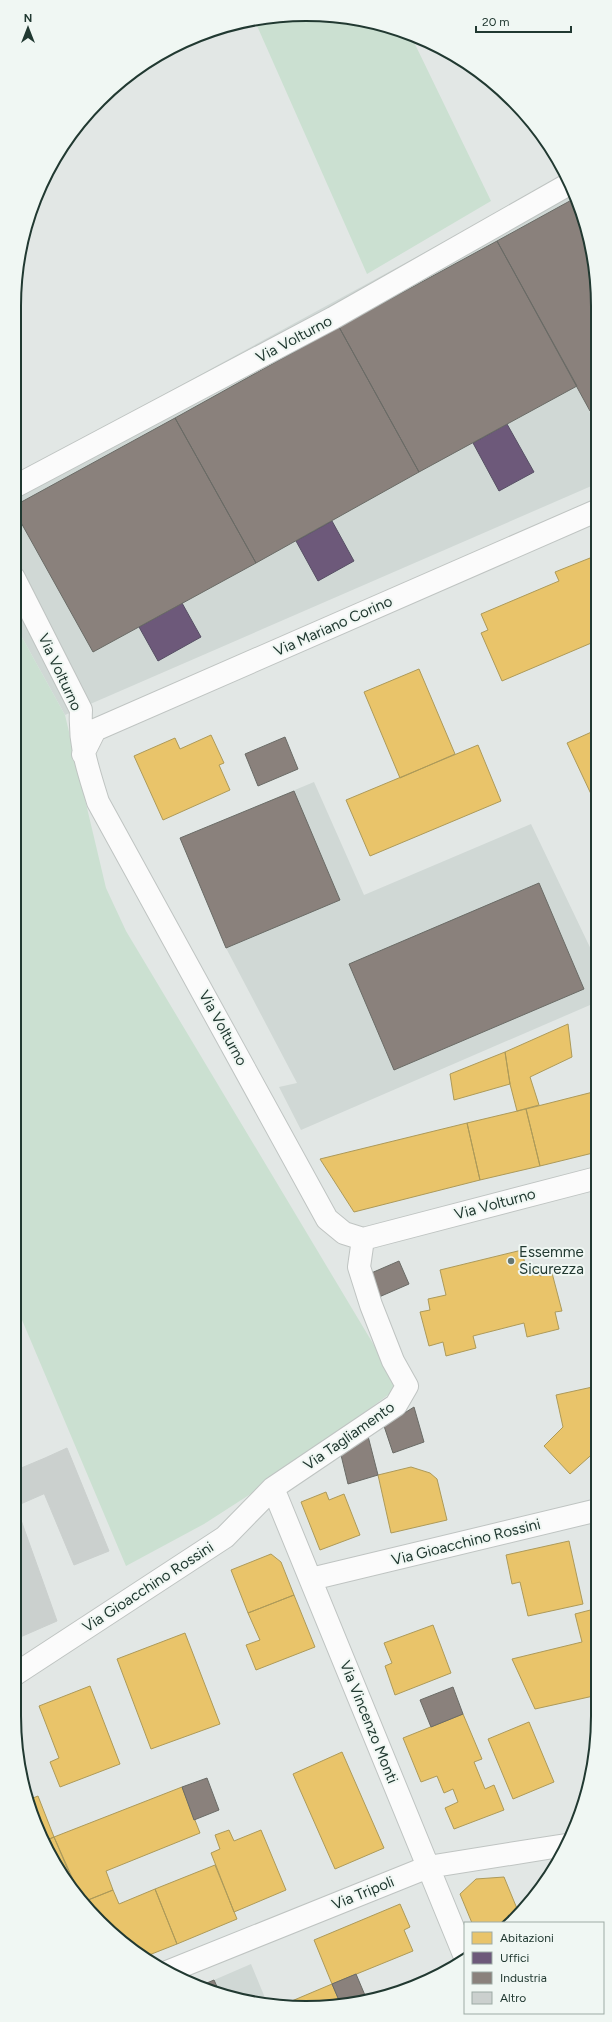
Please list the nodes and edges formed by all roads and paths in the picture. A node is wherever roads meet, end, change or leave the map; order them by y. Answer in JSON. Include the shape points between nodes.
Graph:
{"nodes":[{"id":1,"x":565,"y":187,"type":"edge"},
{"id":2,"x":21,"y":483,"type":"edge"},
{"id":3,"x":591,"y":514,"type":"edge"},
{"id":4,"x":21,"y":592,"type":"edge"},
{"id":5,"x":83,"y":754,"type":"junction"},
{"id":6,"x":591,"y":1180,"type":"edge"},
{"id":7,"x":363,"y":1239,"type":"junction"},
{"id":8,"x":273,"y":1488,"type":"junction"},
{"id":9,"x":591,"y":1512,"type":"edge"},
{"id":10,"x":312,"y":1580,"type":"junction"},
{"id":11,"x":21,"y":1667,"type":"edge"},
{"id":12,"x":560,"y":1846,"type":"edge"},
{"id":13,"x":428,"y":1867,"type":"junction"},
{"id":14,"x":463,"y":1953,"type":"edge"},
{"id":15,"x":175,"y":1969,"type":"edge"}],
"edges":[{"from":1,"to":2,"type":"street","name":"Via Volturno","via":[[333,318]]},
{"from":3,"to":5,"type":"street","name":"Via Mariano Corino","via":[[96,730]]},
{"from":4,"to":5,"type":"street","name":"Via Volturno","via":[[81,710]]},
{"from":5,"to":7,"type":"street","name":"Via Volturno","via":[[98,802],[327,1219],[344,1233]]},
{"from":6,"to":7,"type":"street","name":"Via Volturno"},
{"from":7,"to":8,"type":"street","name":"Via Tagliamento","via":[[359,1268],[393,1361],[407,1386],[396,1405]]},
{"from":8,"to":10,"type":"street","name":"Via Vincenzo Monti"},
{"from":8,"to":11,"type":"street","name":"Via Gioacchino Rossini","via":[[225,1537]]},
{"from":9,"to":10,"type":"street","name":"Via Gioacchino Rossini"},
{"from":10,"to":13,"type":"street","name":"Via Vincenzo Monti"},
{"from":12,"to":13,"type":"street","name":"Via Tripoli"},
{"from":13,"to":14,"type":"street","name":"Via Vincenzo Monti"},
{"from":13,"to":15,"type":"street","name":"Via Tripoli"}]}
